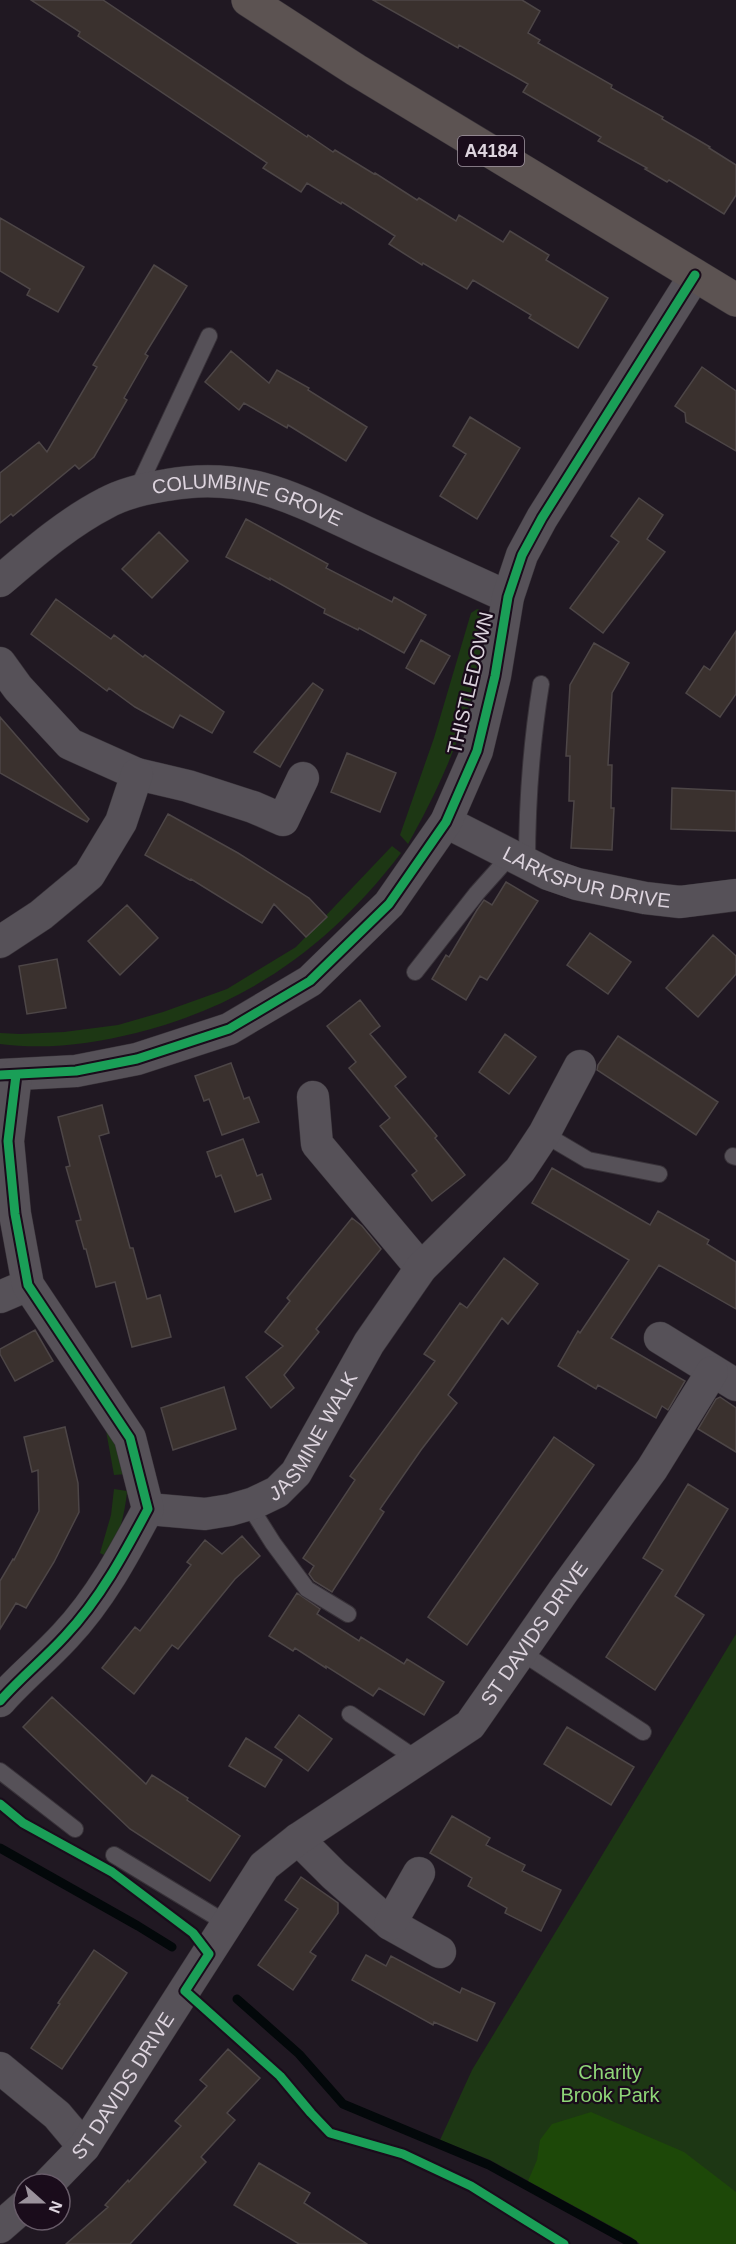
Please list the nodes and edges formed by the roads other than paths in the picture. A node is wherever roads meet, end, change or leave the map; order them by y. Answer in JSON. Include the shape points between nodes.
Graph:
{"nodes":[{"id":1,"x":248,"y":0,"type":"edge"},
{"id":2,"x":695,"y":275,"type":"junction"},
{"id":3,"x":736,"y":300,"type":"edge"},
{"id":4,"x":209,"y":336,"type":"dead end"},
{"id":5,"x":136,"y":492,"type":"junction"},
{"id":6,"x":0,"y":581,"type":"edge"},
{"id":7,"x":507,"y":597,"type":"junction"},
{"id":8,"x":0,"y":663,"type":"edge"},
{"id":9,"x":541,"y":684,"type":"dead end"},
{"id":10,"x":137,"y":774,"type":"junction"},
{"id":11,"x":303,"y":778,"type":"dead end"},
{"id":12,"x":446,"y":822,"type":"junction"},
{"id":13,"x":519,"y":860,"type":"junction"},
{"id":14,"x":736,"y":894,"type":"edge"},
{"id":15,"x":0,"y":942,"type":"edge"},
{"id":16,"x":416,"y":972,"type":"dead end"},
{"id":17,"x":580,"y":1066,"type":"dead end"},
{"id":18,"x":8,"y":1075,"type":"edge"},
{"id":19,"x":313,"y":1097,"type":"dead end"},
{"id":20,"x":544,"y":1134,"type":"junction"},
{"id":21,"x":659,"y":1174,"type":"dead end"},
{"id":22,"x":421,"y":1268,"type":"junction"},
{"id":23,"x":14,"y":1291,"type":"edge"},
{"id":24,"x":660,"y":1338,"type":"dead end"},
{"id":25,"x":724,"y":1379,"type":"edge"},
{"id":26,"x":249,"y":1505,"type":"junction"},
{"id":27,"x":148,"y":1509,"type":"junction"},
{"id":28,"x":348,"y":1614,"type":"dead end"},
{"id":29,"x":521,"y":1652,"type":"junction"},
{"id":30,"x":0,"y":1701,"type":"edge"},
{"id":31,"x":350,"y":1714,"type":"dead end"},
{"id":32,"x":643,"y":1732,"type":"dead end"},
{"id":33,"x":418,"y":1760,"type":"junction"},
{"id":34,"x":0,"y":1771,"type":"edge"},
{"id":35,"x":75,"y":1829,"type":"dead end"},
{"id":36,"x":298,"y":1839,"type":"junction"},
{"id":37,"x":114,"y":1855,"type":"dead end"},
{"id":38,"x":419,"y":1873,"type":"dead end"},
{"id":39,"x":226,"y":1923,"type":"junction"},
{"id":40,"x":390,"y":1924,"type":"junction"},
{"id":41,"x":440,"y":1952,"type":"dead end"},
{"id":42,"x":0,"y":2068,"type":"edge"},
{"id":43,"x":84,"y":2147,"type":"junction"},
{"id":44,"x":60,"y":2172,"type":"edge"},
{"id":45,"x":12,"y":2216,"type":"edge"},
{"id":46,"x":0,"y":2227,"type":"edge"}],
"edges":[{"from":1,"to":2,"type":"main road","number":"A4184","via":[[356,70]]},
{"from":2,"to":3,"type":"main road","number":"A4184"},
{"from":2,"to":7,"type":"street","name":"THISTLEDOWN","via":[[542,518],[522,555]]},
{"from":4,"to":5,"type":"lane"},
{"from":5,"to":6,"type":"street","name":"COLUMBINE GROVE","via":[[107,502],[68,527]]},
{"from":5,"to":7,"type":"street","name":"COLUMBINE GROVE","via":[[190,481],[244,483],[300,501]]},
{"from":7,"to":12,"type":"street","name":"THISTLEDOWN","via":[[495,676],[477,751]]},
{"from":8,"to":10,"type":"street","via":[[70,744]]},
{"from":9,"to":13,"type":"lane"},
{"from":10,"to":11,"type":"street","via":[[188,786],[284,820]]},
{"from":10,"to":15,"type":"street","via":[[121,822],[89,875],[41,915]]},
{"from":12,"to":13,"type":"street","name":"LARKSPUR DRIVE"},
{"from":12,"to":18,"type":"street","name":"THISTLEDOWN","via":[[389,904],[310,981],[229,1029],[137,1059],[76,1071]]},
{"from":13,"to":14,"type":"street","name":"LARKSPUR DRIVE","via":[[577,884],[645,898],[680,902]]},
{"from":13,"to":16,"type":"lane","via":[[477,893]]},
{"from":17,"to":20,"type":"street","name":"JASMINE WALK"},
{"from":18,"to":23,"type":"street","via":[[8,1141],[15,1214]]},
{"from":19,"to":22,"type":"street","via":[[317,1144]]},
{"from":20,"to":21,"type":"lane","via":[[588,1160]]},
{"from":20,"to":22,"type":"street","name":"JASMINE WALK","via":[[520,1170]]},
{"from":22,"to":26,"type":"street","name":"JASMINE WALK","via":[[369,1342],[296,1473],[277,1492]]},
{"from":23,"to":27,"type":"street","via":[[130,1438]]},
{"from":24,"to":25,"type":"street","name":"ST DAVIDS DRIVE"},
{"from":25,"to":29,"type":"street","name":"ST DAVIDS DRIVE","via":[[652,1469]]},
{"from":26,"to":27,"type":"street","name":"JASMINE WALK","via":[[205,1514]]},
{"from":26,"to":28,"type":"lane","via":[[307,1589]]},
{"from":27,"to":30,"type":"street","via":[[99,1594],[67,1635]]},
{"from":29,"to":32,"type":"lane"},
{"from":29,"to":33,"type":"street","name":"ST DAVIDS DRIVE","via":[[470,1725]]},
{"from":31,"to":33,"type":"lane"},
{"from":33,"to":36,"type":"street","name":"ST DAVIDS DRIVE"},
{"from":34,"to":35,"type":"lane"},
{"from":36,"to":39,"type":"street","name":"ST DAVIDS DRIVE","via":[[264,1866]]},
{"from":36,"to":40,"type":"street"},
{"from":37,"to":39,"type":"lane"},
{"from":38,"to":40,"type":"street"},
{"from":39,"to":43,"type":"street","name":"ST DAVIDS DRIVE"},
{"from":40,"to":41,"type":"street"},
{"from":42,"to":43,"type":"street","via":[[57,2115]]},
{"from":43,"to":44,"type":"street","name":"ST DAVIDS DRIVE"},
{"from":45,"to":46,"type":"street"}]}
